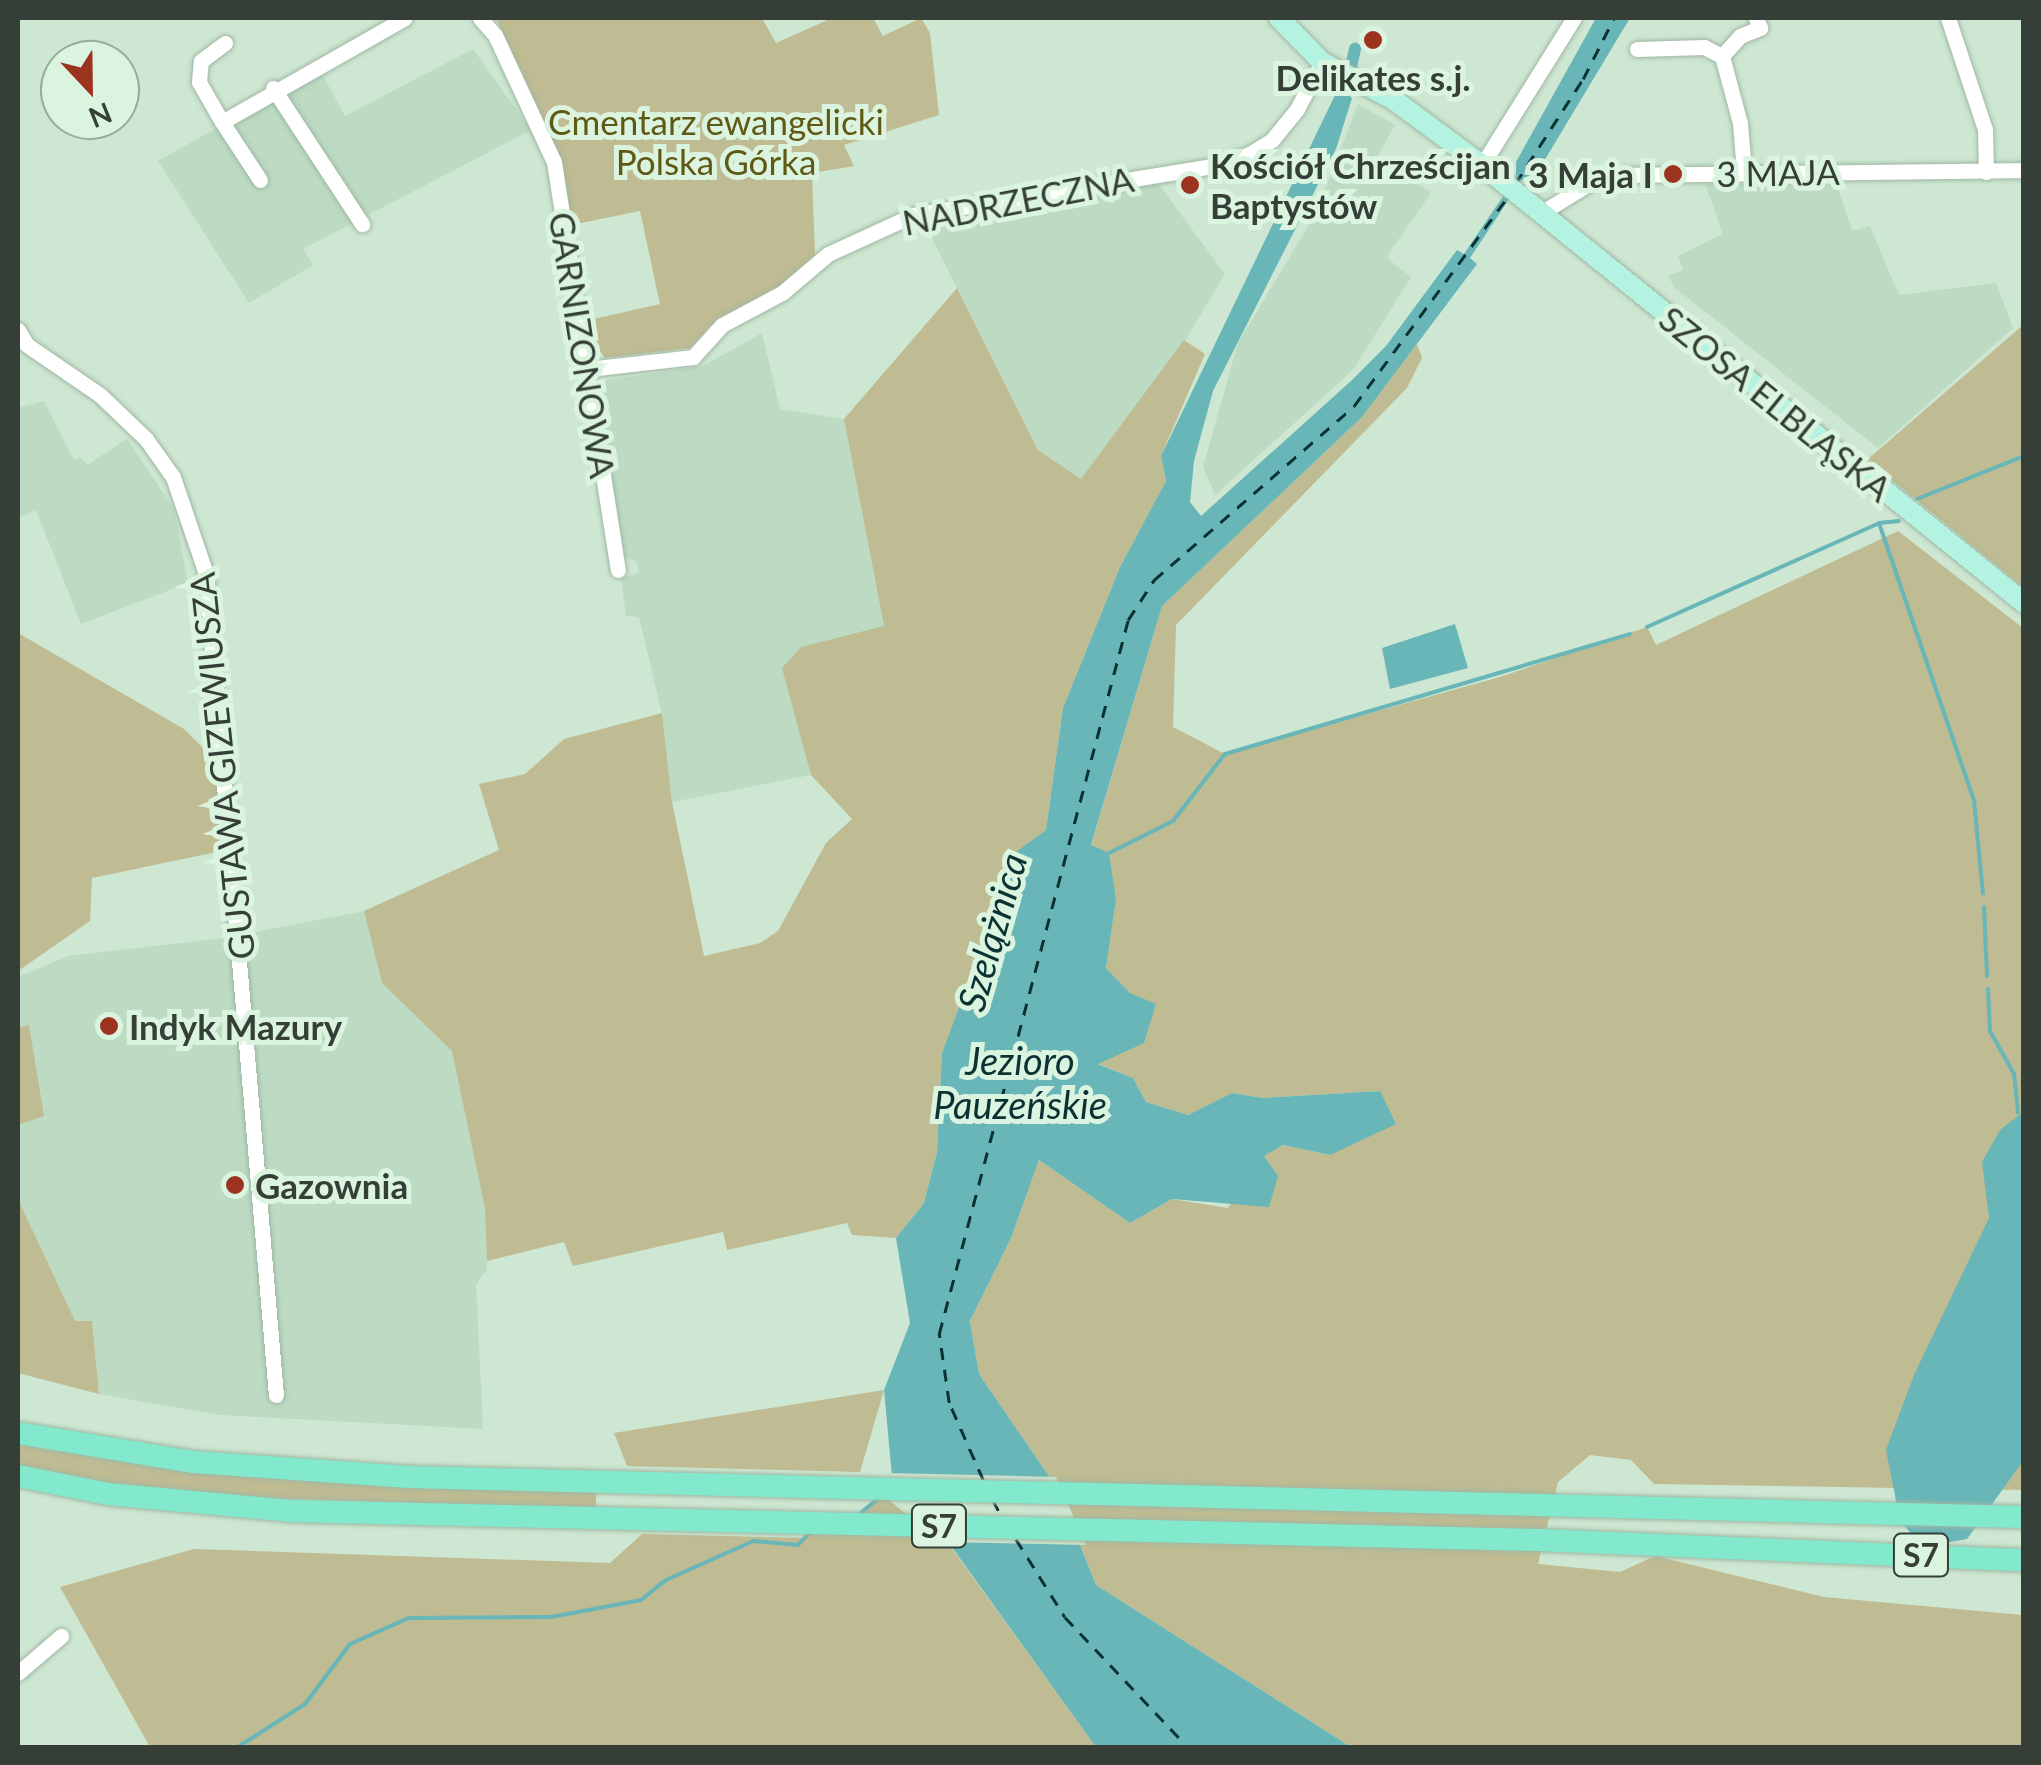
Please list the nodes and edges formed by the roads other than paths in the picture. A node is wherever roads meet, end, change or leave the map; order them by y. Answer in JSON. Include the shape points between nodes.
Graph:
{"nodes":[{"id":1,"x":405,"y":18,"type":"edge"},
{"id":2,"x":480,"y":18,"type":"edge"},
{"id":3,"x":1279,"y":18,"type":"edge"},
{"id":4,"x":1574,"y":18,"type":"edge"},
{"id":5,"x":1756,"y":18,"type":"edge"},
{"id":6,"x":1948,"y":18,"type":"edge"},
{"id":7,"x":225,"y":42,"type":"dead end"},
{"id":8,"x":1637,"y":49,"type":"dead end"},
{"id":9,"x":1722,"y":56,"type":"junction"},
{"id":10,"x":1322,"y":62,"type":"junction"},
{"id":11,"x":274,"y":88,"type":"junction"},
{"id":12,"x":222,"y":122,"type":"junction"},
{"id":13,"x":1486,"y":168,"type":"junction"},
{"id":14,"x":2024,"y":170,"type":"edge"},
{"id":15,"x":1744,"y":172,"type":"junction"},
{"id":16,"x":1986,"y":172,"type":"junction"},
{"id":17,"x":260,"y":180,"type":"dead end"},
{"id":18,"x":1535,"y":208,"type":"junction"},
{"id":19,"x":362,"y":224,"type":"dead end"},
{"id":20,"x":18,"y":330,"type":"edge"},
{"id":21,"x":588,"y":369,"type":"junction"},
{"id":22,"x":618,"y":570,"type":"dead end"},
{"id":23,"x":2024,"y":602,"type":"edge"},
{"id":24,"x":276,"y":1395,"type":"dead end"},
{"id":25,"x":18,"y":1432,"type":"edge"},
{"id":26,"x":18,"y":1476,"type":"edge"},
{"id":27,"x":2024,"y":1517,"type":"edge"},
{"id":28,"x":2024,"y":1560,"type":"edge"},
{"id":29,"x":61,"y":1636,"type":"dead end"},
{"id":30,"x":18,"y":1673,"type":"edge"}],
"edges":[{"from":1,"to":11,"type":"street"},
{"from":2,"to":21,"type":"street","name":"GARNIZONOWA","via":[[496,35],[554,162]]},
{"from":3,"to":10,"type":"main road","name":"SZOSA ELBLĄSKA"},
{"from":4,"to":13,"type":"street"},
{"from":5,"to":9,"type":"street","via":[[1760,28],[1740,36]]},
{"from":6,"to":16,"type":"street","via":[[1985,129]]},
{"from":7,"to":12,"type":"street","via":[[201,61],[199,82]]},
{"from":8,"to":9,"type":"street","via":[[1704,47]]},
{"from":9,"to":15,"type":"street","via":[[1740,123]]},
{"from":10,"to":13,"type":"main road","name":"SZOSA ELBLĄSKA"},
{"from":10,"to":21,"type":"street","name":"NADRZECZNA","via":[[1289,119],[1251,153],[1217,165],[913,215],[828,254],[782,293],[722,325],[693,356]]},
{"from":11,"to":12,"type":"street"},
{"from":11,"to":19,"type":"street"},
{"from":12,"to":17,"type":"street"},
{"from":13,"to":18,"type":"main road","name":"SZOSA ELBLĄSKA"},
{"from":14,"to":16,"type":"street","name":"3 MAJA"},
{"from":15,"to":16,"type":"street","name":"3 MAJA"},
{"from":15,"to":18,"type":"street","name":"3 MAJA","via":[[1612,176]]},
{"from":18,"to":23,"type":"main road","name":"SZOSA ELBLĄSKA"},
{"from":20,"to":24,"type":"street","name":"GUSTAWA GIZEWIUSZA","via":[[48,363],[100,395],[146,439],[173,477],[206,574]]},
{"from":21,"to":22,"type":"street","name":"GARNIZONOWA"},
{"from":25,"to":27,"type":"highway","number":"S7","via":[[118,1452],[271,1469]]},
{"from":26,"to":28,"type":"highway","number":"S7","via":[[209,1506]]},
{"from":29,"to":30,"type":"street"}]}
